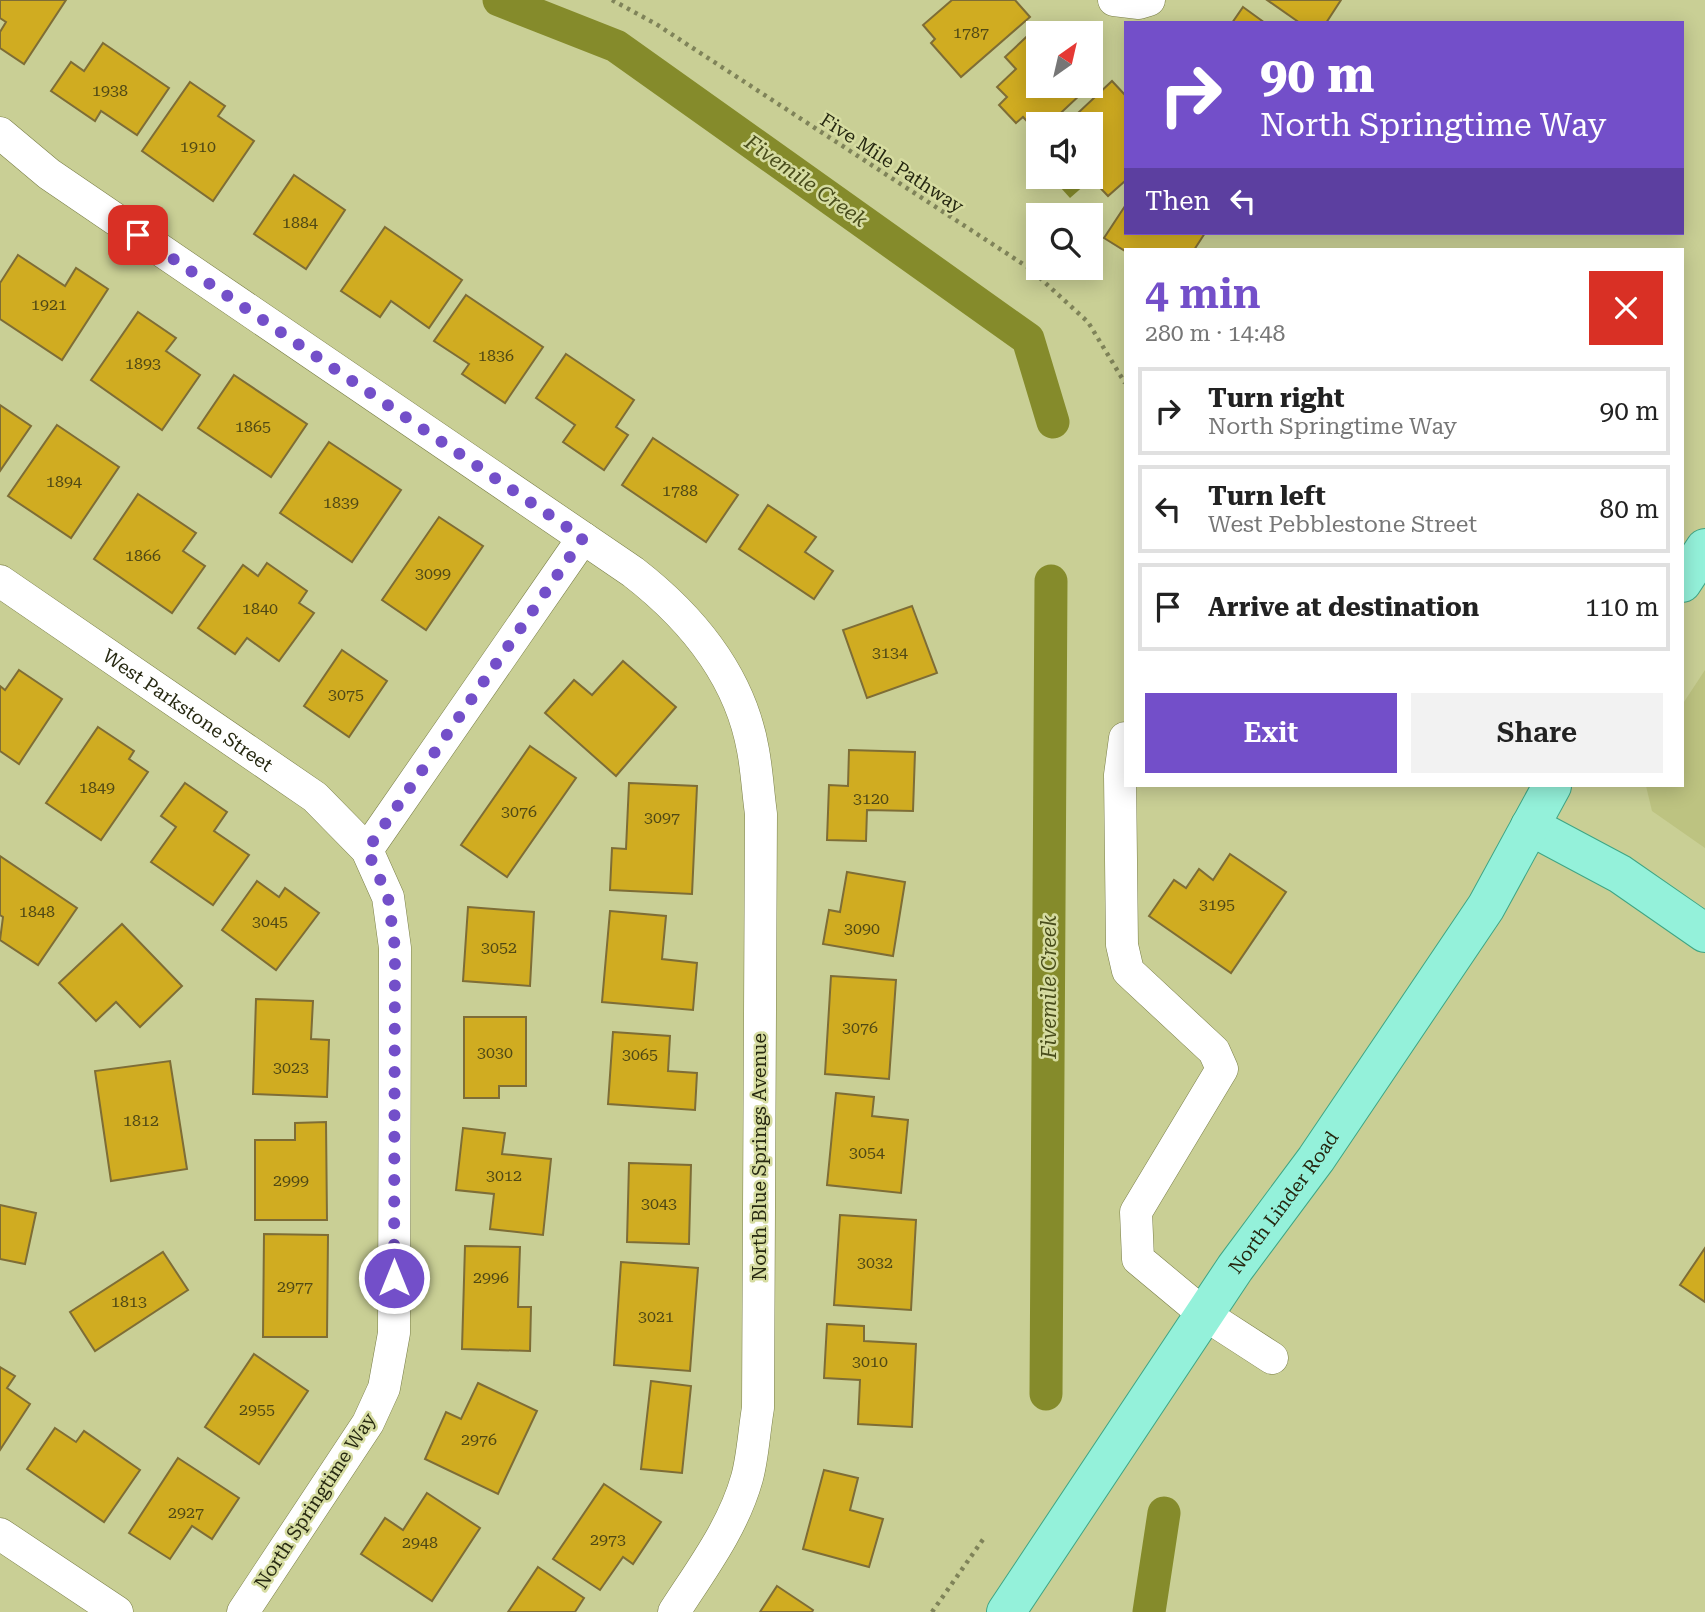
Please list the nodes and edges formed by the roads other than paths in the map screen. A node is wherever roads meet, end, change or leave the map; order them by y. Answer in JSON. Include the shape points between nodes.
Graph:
{"nodes":[{"id":1,"x":0,"y":133,"type":"edge"},
{"id":2,"x":583,"y":538,"type":"junction"},
{"id":3,"x":1705,"y":548,"type":"edge"},
{"id":4,"x":1684,"y":580,"type":"edge"},
{"id":5,"x":0,"y":581,"type":"edge"},
{"id":6,"x":1124,"y":745,"type":"edge"},
{"id":7,"x":1551,"y":787,"type":"edge"},
{"id":8,"x":1530,"y":826,"type":"junction"},
{"id":9,"x":367,"y":850,"type":"junction"},
{"id":10,"x":1705,"y":933,"type":"edge"},
{"id":11,"x":1204,"y":1314,"type":"junction"},
{"id":12,"x":1272,"y":1358,"type":"dead end"},
{"id":13,"x":0,"y":1534,"type":"edge"},
{"id":14,"x":117,"y":1612,"type":"edge"},
{"id":15,"x":243,"y":1612,"type":"edge"},
{"id":16,"x":674,"y":1612,"type":"edge"},
{"id":17,"x":1006,"y":1612,"type":"edge"}],
"edges":[{"from":1,"to":2,"type":"street","name":"North Blue Springs Avenue","via":[[50,174]]},
{"from":2,"to":9,"type":"street"},
{"from":2,"to":16,"type":"street","name":"North Blue Springs Avenue","via":[[663,596],[697,633],[731,685],[753,748],[761,814],[758,1408],[747,1478],[733,1514]]},
{"from":3,"to":4,"type":"main road"},
{"from":5,"to":9,"type":"street","name":"West Parkstone Street","via":[[316,797]]},
{"from":6,"to":11,"type":"street","via":[[1120,775],[1121,932],[1128,971],[1214,1051],[1222,1069],[1136,1212],[1138,1259]]},
{"from":7,"to":8,"type":"main road","name":"North Linder Road"},
{"from":8,"to":10,"type":"main road","via":[[1620,874]]},
{"from":8,"to":11,"type":"main road","name":"North Linder Road","via":[[1486,907]]},
{"from":9,"to":15,"type":"street","name":"North Springtime Way","via":[[388,897],[395,948],[394,1333],[384,1388],[368,1423]]},
{"from":11,"to":12,"type":"street"},
{"from":11,"to":17,"type":"main road","name":"North Linder Road"},
{"from":13,"to":14,"type":"street"}]}
